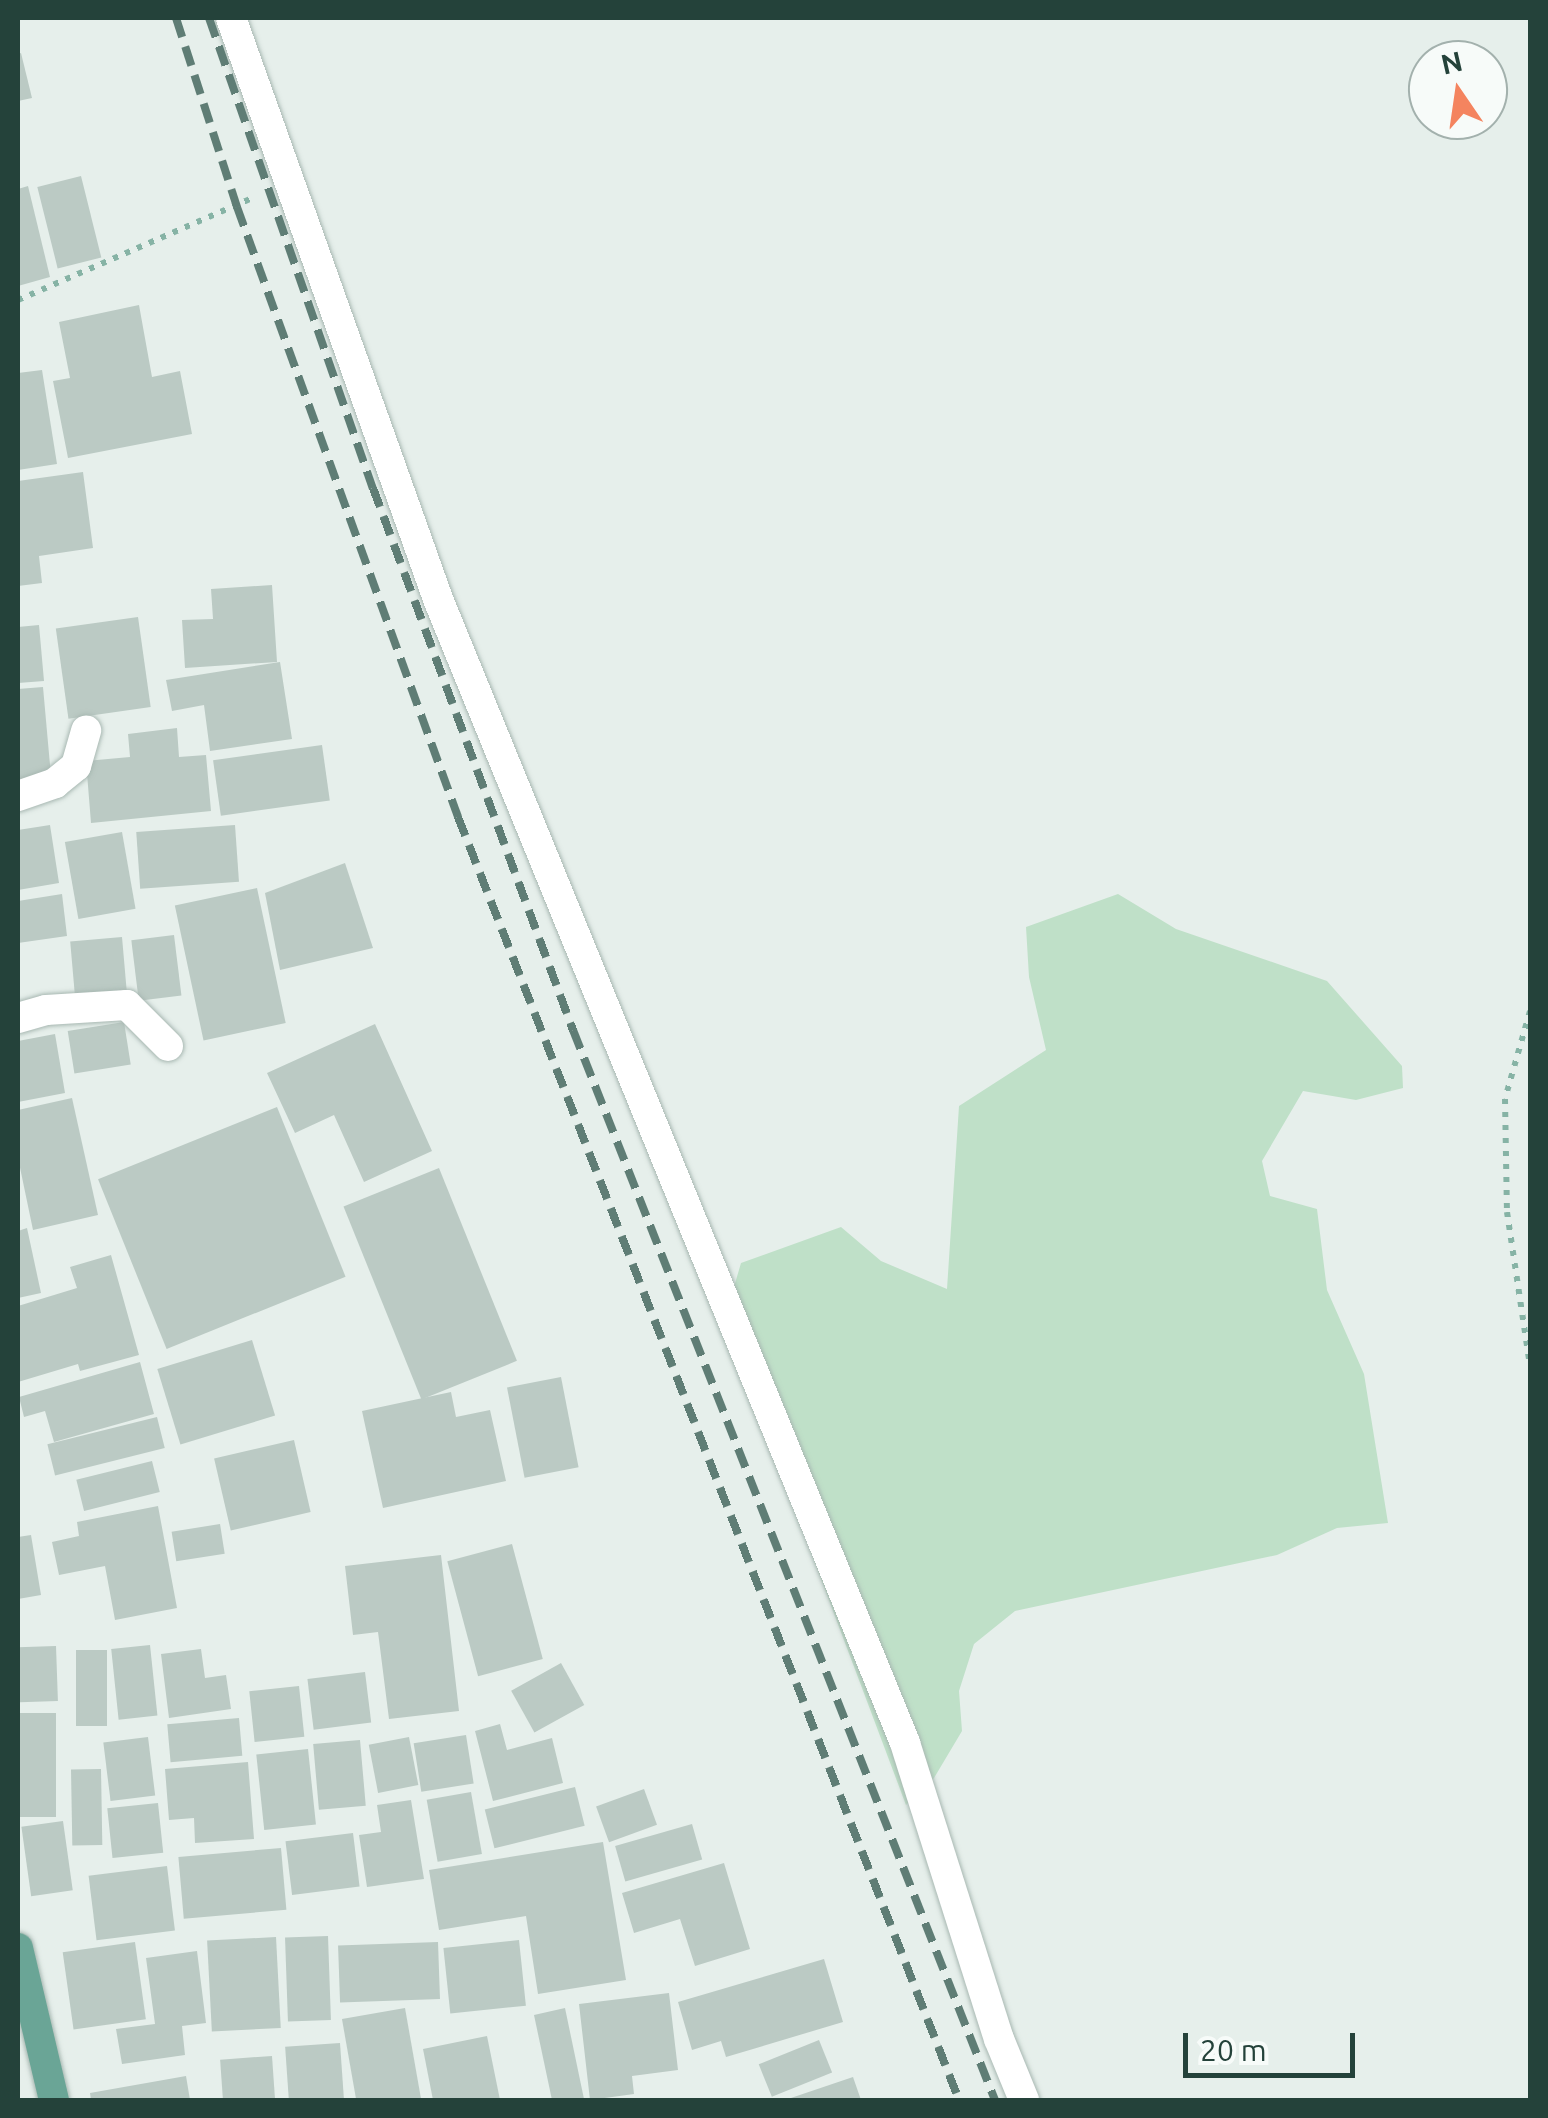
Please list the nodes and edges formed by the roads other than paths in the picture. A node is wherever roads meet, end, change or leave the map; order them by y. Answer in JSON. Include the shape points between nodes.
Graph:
{"nodes":[{"id":1,"x":231,"y":18,"type":"edge"},
{"id":2,"x":86,"y":730,"type":"dead end"},
{"id":3,"x":18,"y":796,"type":"edge"},
{"id":4,"x":18,"y":1018,"type":"edge"},
{"id":5,"x":168,"y":1046,"type":"dead end"},
{"id":6,"x":18,"y":1948,"type":"edge"},
{"id":7,"x":54,"y":2100,"type":"edge"},
{"id":8,"x":1024,"y":2100,"type":"edge"}],
"edges":[{"from":1,"to":8,"type":"street","via":[[438,599],[905,1744]]},
{"from":2,"to":3,"type":"street","via":[[76,766],[55,783]]},
{"from":4,"to":5,"type":"street","via":[[128,1005]]},
{"from":6,"to":7,"type":"main road"}]}
